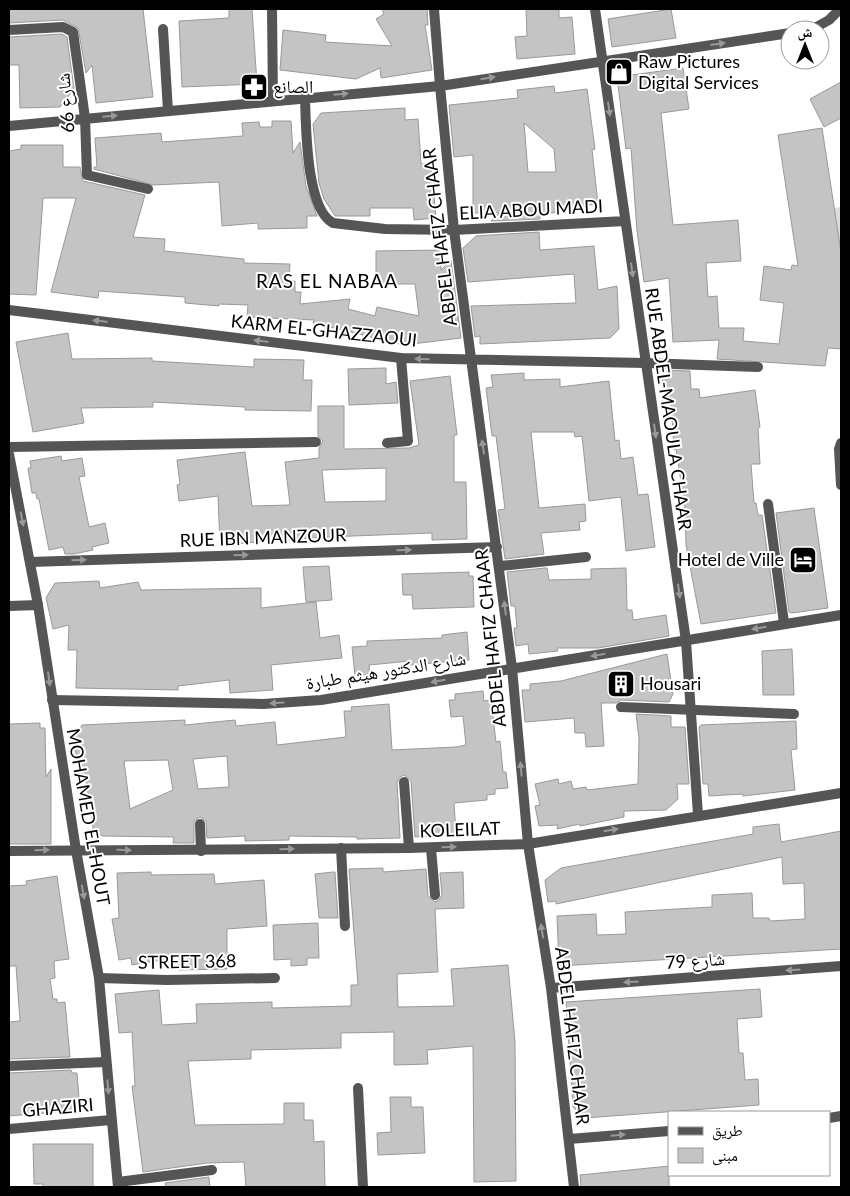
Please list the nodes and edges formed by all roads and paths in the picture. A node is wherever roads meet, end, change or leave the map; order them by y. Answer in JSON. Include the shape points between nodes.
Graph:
{"nodes":[{"id":1,"x":272,"y":9,"type":"edge"},
{"id":2,"x":434,"y":9,"type":"edge"},
{"id":3,"x":594,"y":9,"type":"edge"},
{"id":4,"x":840,"y":9,"type":"edge"},
{"id":5,"x":829,"y":20,"type":"edge"},
{"id":6,"x":163,"y":29,"type":"dead end"},
{"id":7,"x":9,"y":30,"type":"edge"},
{"id":8,"x":780,"y":34,"type":"edge"},
{"id":9,"x":602,"y":61,"type":"junction"},
{"id":10,"x":440,"y":86,"type":"junction"},
{"id":11,"x":305,"y":98,"type":"junction"},
{"id":12,"x":273,"y":101,"type":"junction"},
{"id":13,"x":168,"y":110,"type":"junction"},
{"id":14,"x":85,"y":118,"type":"junction"},
{"id":15,"x":9,"y":126,"type":"edge"},
{"id":16,"x":148,"y":189,"type":"dead end"},
{"id":17,"x":625,"y":221,"type":"junction"},
{"id":18,"x":454,"y":230,"type":"junction"},
{"id":19,"x":9,"y":310,"type":"edge"},
{"id":20,"x":401,"y":358,"type":"junction"},
{"id":21,"x":471,"y":360,"type":"junction"},
{"id":22,"x":645,"y":363,"type":"junction"},
{"id":23,"x":758,"y":367,"type":"dead end"},
{"id":24,"x":316,"y":442,"type":"dead end"},
{"id":25,"x":387,"y":443,"type":"dead end"},
{"id":26,"x":841,"y":443,"type":"edge"},
{"id":27,"x":9,"y":447,"type":"edge"},
{"id":28,"x":9,"y":454,"type":"edge"},
{"id":29,"x":841,"y":485,"type":"edge"},
{"id":30,"x":768,"y":504,"type":"dead end"},
{"id":31,"x":498,"y":546,"type":"junction"},
{"id":32,"x":586,"y":557,"type":"dead end"},
{"id":33,"x":30,"y":562,"type":"junction"},
{"id":34,"x":500,"y":566,"type":"junction"},
{"id":35,"x":38,"y":605,"type":"junction"},
{"id":36,"x":9,"y":606,"type":"edge"},
{"id":37,"x":841,"y":615,"type":"edge"},
{"id":38,"x":784,"y":624,"type":"junction"},
{"id":39,"x":686,"y":641,"type":"junction"},
{"id":40,"x":512,"y":668,"type":"junction"},
{"id":41,"x":52,"y":700,"type":"junction"},
{"id":42,"x":622,"y":707,"type":"dead end"},
{"id":43,"x":692,"y":710,"type":"junction"},
{"id":44,"x":794,"y":714,"type":"dead end"},
{"id":45,"x":404,"y":782,"type":"dead end"},
{"id":46,"x":841,"y":793,"type":"edge"},
{"id":47,"x":698,"y":815,"type":"junction"},
{"id":48,"x":200,"y":824,"type":"dead end"},
{"id":49,"x":528,"y":844,"type":"junction"},
{"id":50,"x":341,"y":848,"type":"junction"},
{"id":51,"x":409,"y":848,"type":"junction"},
{"id":52,"x":432,"y":848,"type":"junction"},
{"id":53,"x":76,"y":850,"type":"junction"},
{"id":54,"x":9,"y":851,"type":"edge"},
{"id":55,"x":201,"y":851,"type":"junction"},
{"id":56,"x":435,"y":895,"type":"dead end"},
{"id":57,"x":345,"y":926,"type":"dead end"},
{"id":58,"x":841,"y":966,"type":"edge"},
{"id":59,"x":99,"y":978,"type":"junction"},
{"id":60,"x":275,"y":978,"type":"dead end"},
{"id":61,"x":551,"y":988,"type":"junction"},
{"id":62,"x":106,"y":1062,"type":"junction"},
{"id":63,"x":9,"y":1066,"type":"edge"},
{"id":64,"x":358,"y":1088,"type":"dead end"},
{"id":65,"x":111,"y":1120,"type":"junction"},
{"id":66,"x":9,"y":1129,"type":"edge"},
{"id":67,"x":668,"y":1131,"type":"edge"},
{"id":68,"x":569,"y":1139,"type":"junction"},
{"id":69,"x":212,"y":1170,"type":"dead end"},
{"id":70,"x":118,"y":1185,"type":"edge"},
{"id":71,"x":362,"y":1187,"type":"edge"},
{"id":72,"x":574,"y":1187,"type":"edge"}],
"edges":[{"from":1,"to":12,"type":"street"},
{"from":2,"to":10,"type":"street","name":"ABDEL HAFIZ CHAAR"},
{"from":3,"to":9,"type":"street","name":"RUE ABDEL-MAOULA CHAAR"},
{"from":4,"to":5,"type":"street"},
{"from":6,"to":13,"type":"street"},
{"from":7,"to":14,"type":"street","name":"شارع 66","via":[[63,27],[73,32]]},
{"from":9,"to":8,"type":"street","one_way":true},
{"from":10,"to":9,"type":"street","one_way":true},
{"from":9,"to":17,"type":"street","name":"RUE ABDEL-MAOULA CHAAR","one_way":true},
{"from":11,"to":10,"type":"street","one_way":true},
{"from":10,"to":18,"type":"street","name":"ABDEL HAFIZ CHAAR"},
{"from":11,"to":12,"type":"street"},
{"from":11,"to":18,"type":"street","name":"ELIA ABOU MADI","via":[[313,181],[326,220],[354,227]]},
{"from":12,"to":13,"type":"street"},
{"from":14,"to":13,"type":"street","one_way":true},
{"from":14,"to":15,"type":"street"},
{"from":14,"to":16,"type":"street","name":"شارع 66","via":[[87,175]]},
{"from":17,"to":18,"type":"street","name":"ELIA ABOU MADI"},
{"from":17,"to":22,"type":"street","name":"RUE ABDEL-MAOULA CHAAR","one_way":true},
{"from":18,"to":21,"type":"street","name":"ABDEL HAFIZ CHAAR"},
{"from":20,"to":19,"type":"street","name":"KARM EL-GHAZZAOUI","one_way":true},
{"from":21,"to":20,"type":"street","name":"KARM EL-GHAZZAOUI","one_way":true},
{"from":20,"to":25,"type":"street","via":[[408,441]]},
{"from":21,"to":22,"type":"street","name":"KARM EL-GHAZZAOUI"},
{"from":31,"to":21,"type":"street","name":"ABDEL HAFIZ CHAAR","one_way":true},
{"from":22,"to":23,"type":"street","name":"KARM EL-GHAZZAOUI"},
{"from":22,"to":39,"type":"street","name":"RUE ABDEL-MAOULA CHAAR","one_way":true},
{"from":24,"to":27,"type":"street"},
{"from":26,"to":29,"type":"street"},
{"from":28,"to":33,"type":"street","name":"MOHAMED EL-HOUT","one_way":true},
{"from":30,"to":38,"type":"street"},
{"from":33,"to":31,"type":"street","name":"RUE IBN MANZOUR","one_way":true},
{"from":31,"to":34,"type":"street","name":"ABDEL HAFIZ CHAAR"},
{"from":32,"to":34,"type":"street"},
{"from":33,"to":35,"type":"street","name":"MOHAMED EL-HOUT"},
{"from":40,"to":34,"type":"street","name":"ABDEL HAFIZ CHAAR","one_way":true},
{"from":35,"to":36,"type":"street"},
{"from":35,"to":41,"type":"street","name":"MOHAMED EL-HOUT","one_way":true},
{"from":37,"to":38,"type":"street","name":"شارع الدكتور هيثم طبارة"},
{"from":38,"to":39,"type":"street","name":"شارع الدكتور هيثم طبارة","one_way":true},
{"from":39,"to":40,"type":"street","name":"شارع الدكتور هيثم طبارة","one_way":true},
{"from":39,"to":43,"type":"street","name":"RUE ABDEL-MAOULA CHAAR"},
{"from":40,"to":41,"type":"street","name":"شارع الدكتور هيثم طبارة","one_way":true,"via":[[321,700],[263,704]]},
{"from":49,"to":40,"type":"street","name":"ABDEL HAFIZ CHAAR","one_way":true},
{"from":41,"to":53,"type":"street","name":"MOHAMED EL-HOUT"},
{"from":42,"to":43,"type":"street"},
{"from":43,"to":44,"type":"street"},
{"from":43,"to":47,"type":"street","name":"RUE ABDEL-MAOULA CHAAR"},
{"from":45,"to":51,"type":"street"},
{"from":46,"to":47,"type":"street","name":"KOLEILAT"},
{"from":49,"to":47,"type":"street","name":"KOLEILAT","one_way":true},
{"from":48,"to":55,"type":"street"},
{"from":52,"to":49,"type":"street","name":"KOLEILAT","one_way":true},
{"from":61,"to":49,"type":"street","name":"ABDEL HAFIZ CHAAR","one_way":true},
{"from":50,"to":51,"type":"street","name":"KOLEILAT"},
{"from":55,"to":50,"type":"street","name":"KOLEILAT","one_way":true},
{"from":50,"to":57,"type":"street"},
{"from":51,"to":52,"type":"street","name":"KOLEILAT"},
{"from":52,"to":56,"type":"street"},
{"from":54,"to":53,"type":"street","name":"KOLEILAT","one_way":true},
{"from":53,"to":55,"type":"street","name":"KOLEILAT","one_way":true},
{"from":53,"to":59,"type":"street","name":"MOHAMED EL-HOUT","one_way":true},
{"from":58,"to":61,"type":"street","name":"شارع 79","one_way":true},
{"from":59,"to":60,"type":"street","name":"STREET 368"},
{"from":59,"to":62,"type":"street","name":"MOHAMED EL-HOUT"},
{"from":61,"to":68,"type":"street","name":"ABDEL HAFIZ CHAAR"},
{"from":62,"to":63,"type":"street"},
{"from":62,"to":65,"type":"street","name":"MOHAMED EL-HOUT","one_way":true},
{"from":64,"to":71,"type":"street"},
{"from":65,"to":66,"type":"street","name":"GHAZIRI"},
{"from":65,"to":70,"type":"street","name":"MOHAMED EL-HOUT"},
{"from":68,"to":67,"type":"street","one_way":true},
{"from":68,"to":72,"type":"street","name":"ABDEL HAFIZ CHAAR"},
{"from":69,"to":70,"type":"street"}]}
